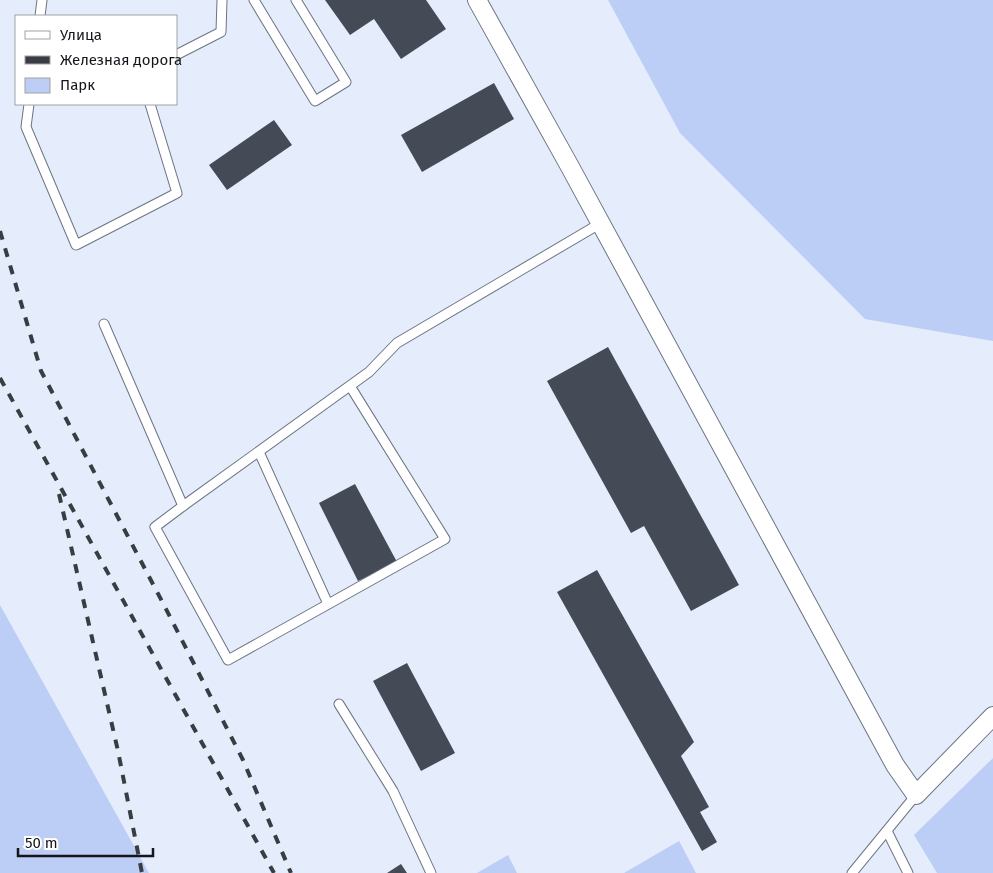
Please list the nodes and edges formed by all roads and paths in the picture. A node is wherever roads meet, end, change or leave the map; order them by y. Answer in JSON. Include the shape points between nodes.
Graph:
{"nodes":[{"id":1,"x":42,"y":0,"type":"edge"},
{"id":2,"x":222,"y":0,"type":"edge"},
{"id":3,"x":254,"y":0,"type":"edge"},
{"id":4,"x":296,"y":0,"type":"edge"},
{"id":5,"x":477,"y":0,"type":"edge"},
{"id":6,"x":40,"y":15,"type":"edge"},
{"id":7,"x":178,"y":54,"type":"edge"},
{"id":8,"x":29,"y":105,"type":"edge"},
{"id":9,"x":150,"y":105,"type":"edge"},
{"id":10,"x":601,"y":223,"type":"junction"},
{"id":11,"x":104,"y":324,"type":"dead end"},
{"id":12,"x":350,"y":386,"type":"junction"},
{"id":13,"x":259,"y":452,"type":"junction"},
{"id":14,"x":183,"y":506,"type":"junction"},
{"id":15,"x":328,"y":604,"type":"junction"},
{"id":16,"x":339,"y":704,"type":"dead end"},
{"id":17,"x":993,"y":716,"type":"edge"},
{"id":18,"x":916,"y":795,"type":"junction"},
{"id":19,"x":887,"y":831,"type":"junction"},
{"id":20,"x":431,"y":873,"type":"edge"},
{"id":21,"x":852,"y":873,"type":"edge"},
{"id":22,"x":908,"y":873,"type":"edge"}],
"edges":[{"from":1,"to":6,"type":"lane"},
{"from":2,"to":7,"type":"lane","via":[[221,32]]},
{"from":3,"to":4,"type":"lane","via":[[315,101],[346,82]]},
{"from":5,"to":10,"type":"street"},
{"from":8,"to":9,"type":"lane","via":[[26,127],[76,245],[177,193]]},
{"from":10,"to":12,"type":"lane","via":[[398,343]]},
{"from":10,"to":18,"type":"street","via":[[895,764]]},
{"from":11,"to":14,"type":"lane"},
{"from":12,"to":13,"type":"lane"},
{"from":12,"to":15,"type":"lane","via":[[445,540]]},
{"from":13,"to":14,"type":"lane"},
{"from":13,"to":15,"type":"lane"},
{"from":14,"to":15,"type":"lane","via":[[155,527],[228,660]]},
{"from":16,"to":20,"type":"lane","via":[[393,791]]},
{"from":17,"to":18,"type":"street"},
{"from":18,"to":19,"type":"lane"},
{"from":19,"to":21,"type":"lane"},
{"from":19,"to":22,"type":"lane"}]}
